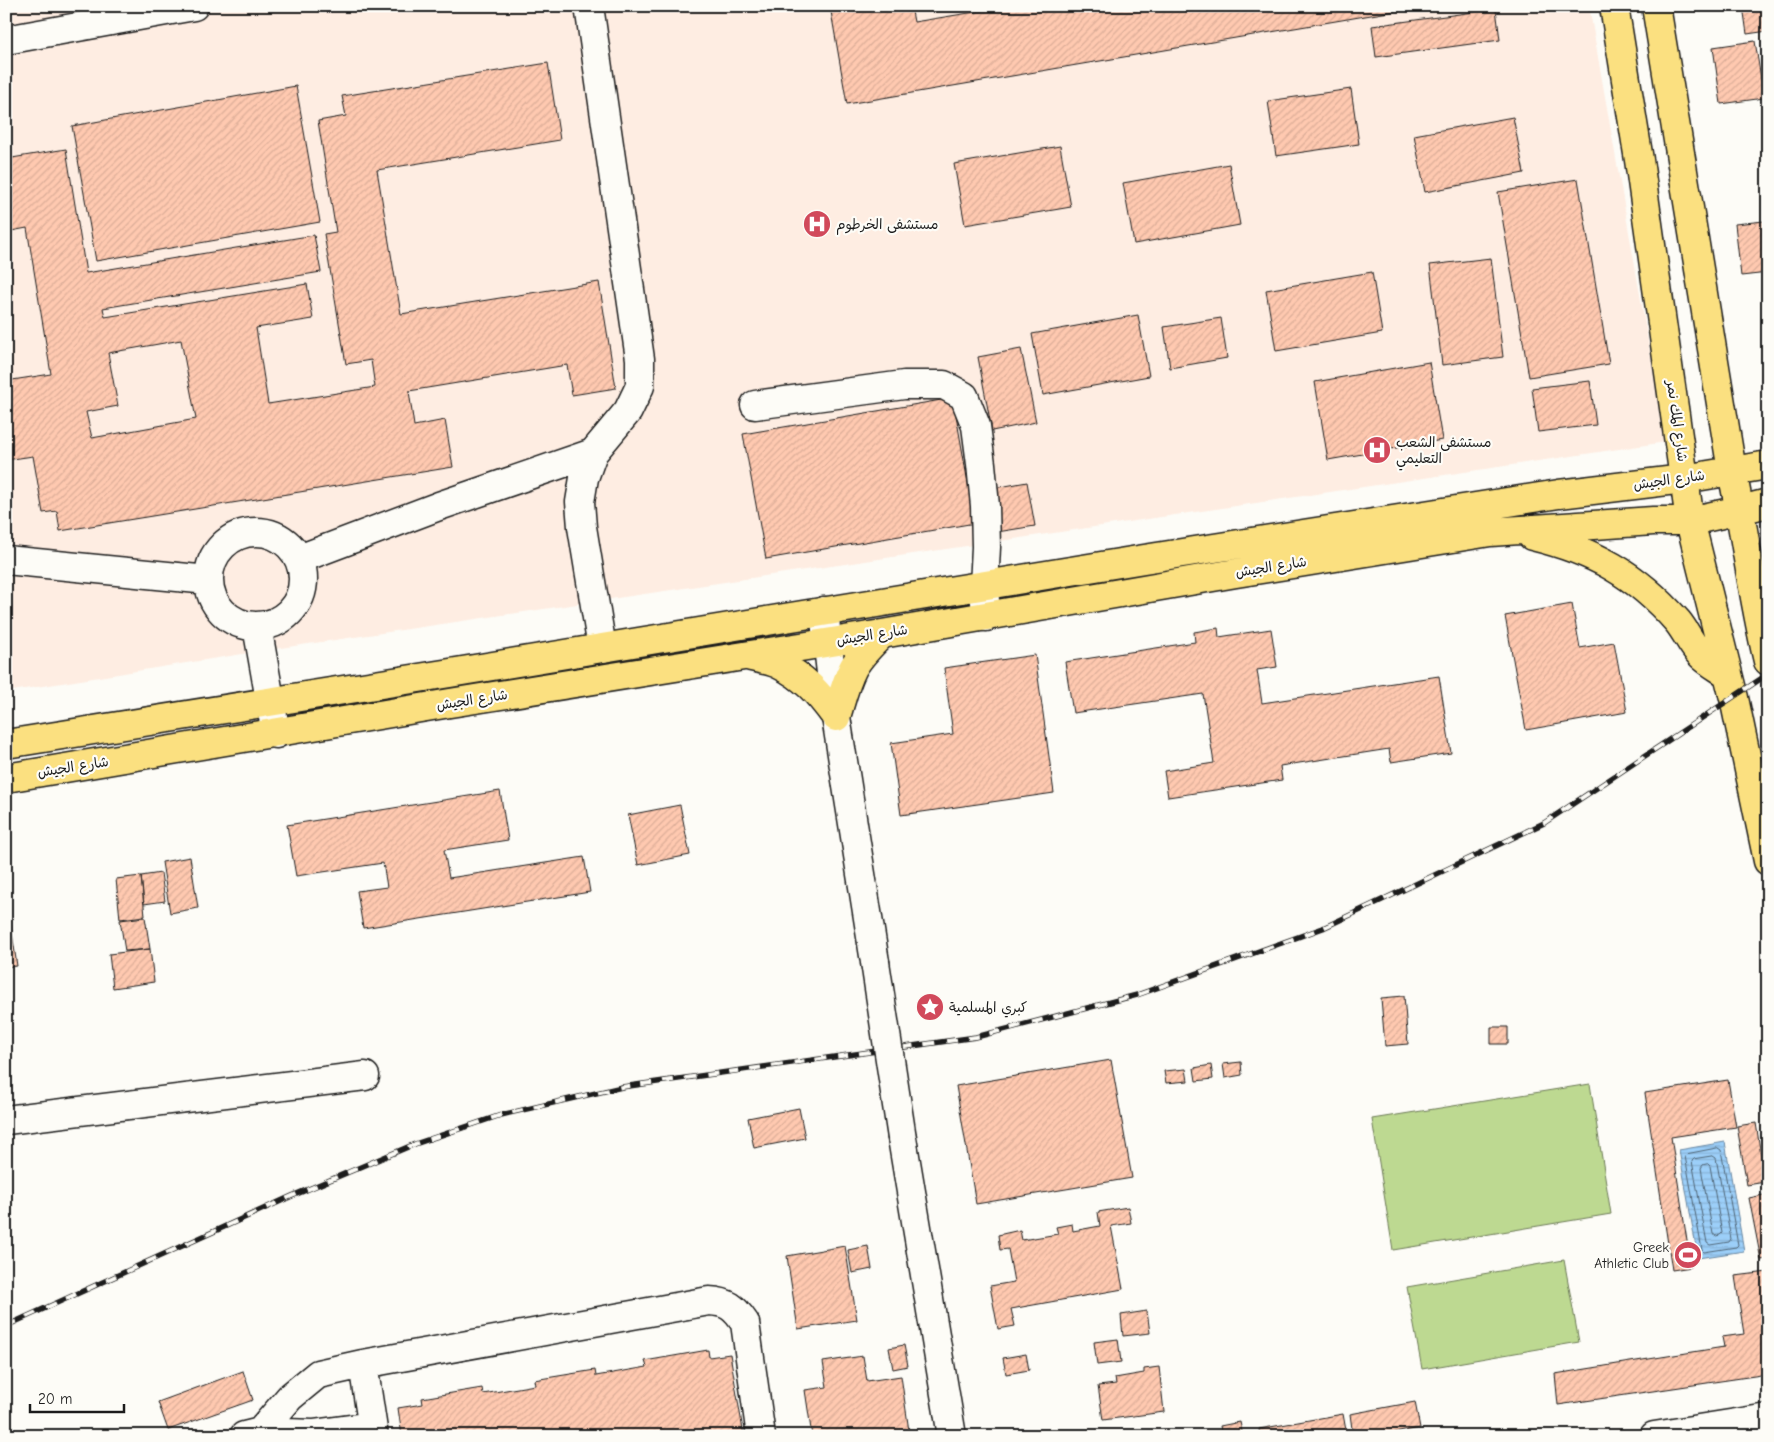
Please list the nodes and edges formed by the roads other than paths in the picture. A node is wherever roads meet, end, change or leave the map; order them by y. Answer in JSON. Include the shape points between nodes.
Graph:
{"nodes":[{"id":1,"x":194,"y":6,"type":"edge"},
{"id":2,"x":589,"y":6,"type":"edge"},
{"id":3,"x":1614,"y":6,"type":"edge"},
{"id":4,"x":1656,"y":6,"type":"edge"},
{"id":5,"x":6,"y":40,"type":"edge"},
{"id":6,"x":755,"y":406,"type":"dead end"},
{"id":7,"x":593,"y":454,"type":"junction"},
{"id":8,"x":1768,"y":465,"type":"edge"},
{"id":9,"x":1732,"y":471,"type":"junction"},
{"id":10,"x":1684,"y":479,"type":"junction"},
{"id":11,"x":1768,"y":503,"type":"edge"},
{"id":12,"x":1740,"y":510,"type":"junction"},
{"id":13,"x":1690,"y":521,"type":"junction"},
{"id":14,"x":1490,"y":532,"type":"junction"},
{"id":15,"x":300,"y":559,"type":"junction"},
{"id":16,"x":6,"y":560,"type":"edge"},
{"id":17,"x":208,"y":580,"type":"junction"},
{"id":18,"x":984,"y":586,"type":"junction"},
{"id":19,"x":824,"y":611,"type":"junction"},
{"id":20,"x":986,"y":617,"type":"junction"},
{"id":21,"x":257,"y":626,"type":"junction"},
{"id":22,"x":882,"y":634,"type":"junction"},
{"id":23,"x":827,"y":642,"type":"junction"},
{"id":24,"x":602,"y":648,"type":"junction"},
{"id":25,"x":744,"y":655,"type":"junction"},
{"id":26,"x":1768,"y":661,"type":"edge"},
{"id":27,"x":1728,"y":674,"type":"junction"},
{"id":28,"x":270,"y":702,"type":"junction"},
{"id":29,"x":836,"y":717,"type":"junction"},
{"id":30,"x":276,"y":734,"type":"junction"},
{"id":31,"x":6,"y":744,"type":"edge"},
{"id":32,"x":6,"y":778,"type":"edge"},
{"id":33,"x":1768,"y":862,"type":"edge"},
{"id":34,"x":365,"y":1076,"type":"dead end"},
{"id":35,"x":6,"y":1120,"type":"edge"},
{"id":36,"x":362,"y":1364,"type":"junction"},
{"id":37,"x":1768,"y":1418,"type":"edge"},
{"id":38,"x":373,"y":1431,"type":"edge"},
{"id":39,"x":252,"y":1434,"type":"edge"},
{"id":40,"x":761,"y":1436,"type":"edge"},
{"id":41,"x":952,"y":1436,"type":"edge"},
{"id":42,"x":1654,"y":1436,"type":"edge"}],
"edges":[{"from":1,"to":5,"type":"street"},
{"from":2,"to":7,"type":"street","via":[[640,359],[640,386],[628,411]]},
{"from":3,"to":10,"type":"main road","name":"شارع المك نمر","via":[[1640,160]]},
{"from":4,"to":9,"type":"main road"},
{"from":6,"to":18,"type":"street","via":[[904,385],[944,385],[964,396],[976,426],[981,464],[986,530]]},
{"from":7,"to":15,"type":"street","via":[[439,506]]},
{"from":7,"to":24,"type":"street","via":[[580,502]]},
{"from":8,"to":9,"type":"main road","name":"شارع الجيش"},
{"from":9,"to":10,"type":"main road","name":"شارع الجيش"},
{"from":9,"to":12,"type":"main road"},
{"from":10,"to":13,"type":"main road","name":"شارع المك نمر"},
{"from":10,"to":18,"type":"main road","name":"شارع الجيش","via":[[1559,494]]},
{"from":11,"to":12,"type":"main road","name":"شارع الجيش"},
{"from":12,"to":13,"type":"main road","name":"شارع الجيش"},
{"from":12,"to":26,"type":"main road","via":[[1756,612]]},
{"from":13,"to":14,"type":"main road","name":"شارع الجيش"},
{"from":13,"to":27,"type":"main road","name":"شارع المك نمر"},
{"from":14,"to":20,"type":"main road","name":"شارع الجيش"},
{"from":14,"to":27,"type":"main road","via":[[1562,543],[1627,575],[1680,624],[1700,654]]},
{"from":15,"to":17,"type":"street","via":[[289,544],[273,534],[254,531],[236,535],[221,546],[211,561]]},
{"from":15,"to":21,"type":"street","via":[[304,577],[300,596],[290,611],[276,622]]},
{"from":16,"to":17,"type":"street"},
{"from":17,"to":21,"type":"street","via":[[212,598],[223,613],[238,623]]},
{"from":18,"to":19,"type":"main road","name":"شارع الجيش"},
{"from":18,"to":20,"type":"street"},
{"from":19,"to":23,"type":"street"},
{"from":19,"to":24,"type":"main road","name":"شارع الجيش"},
{"from":20,"to":22,"type":"main road","name":"شارع الجيش"},
{"from":21,"to":28,"type":"street"},
{"from":22,"to":23,"type":"main road","name":"شارع الجيش"},
{"from":22,"to":29,"type":"main road","via":[[854,666]]},
{"from":23,"to":25,"type":"main road","name":"شارع الجيش"},
{"from":23,"to":29,"type":"street"},
{"from":24,"to":28,"type":"main road","name":"شارع الجيش"},
{"from":25,"to":29,"type":"main road","via":[[776,663],[796,674],[814,688]]},
{"from":25,"to":30,"type":"main road","name":"شارع الجيش"},
{"from":27,"to":33,"type":"main road","name":"شارع المك نمر"},
{"from":28,"to":30,"type":"street"},
{"from":28,"to":31,"type":"main road","name":"شارع الجيش"},
{"from":29,"to":41,"type":"street","bridge":true},
{"from":30,"to":32,"type":"main road","name":"شارع الجيش"},
{"from":34,"to":35,"type":"street"},
{"from":36,"to":38,"type":"street"},
{"from":36,"to":39,"type":"street","via":[[318,1374]]},
{"from":36,"to":40,"type":"street","via":[[720,1301],[734,1308],[745,1323]]},
{"from":37,"to":42,"type":"street"},
{"from":38,"to":39,"type":"street"}]}
